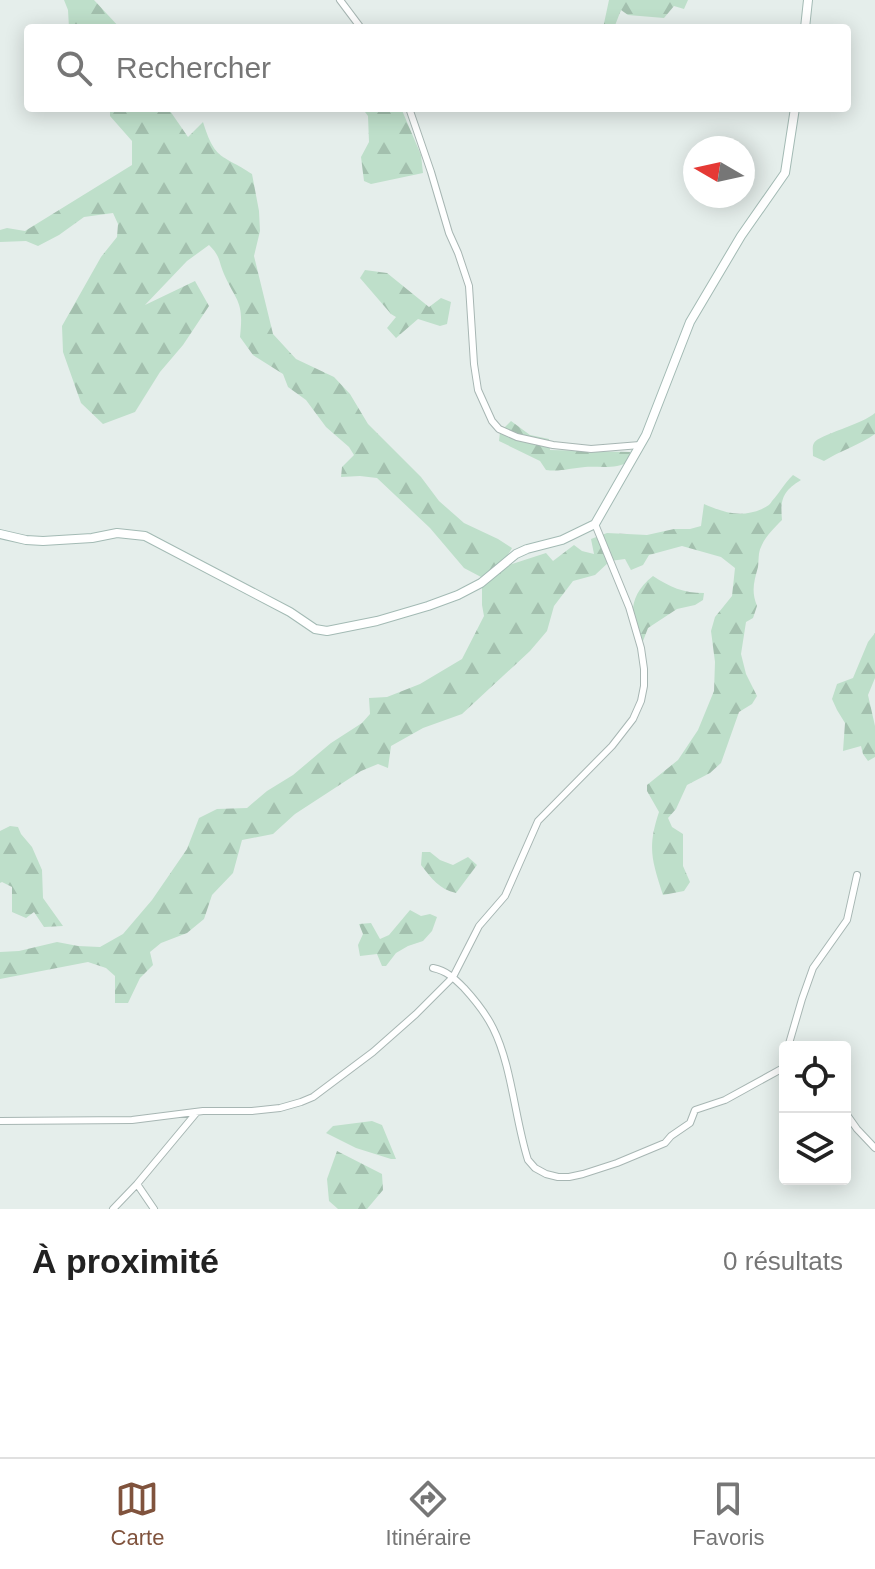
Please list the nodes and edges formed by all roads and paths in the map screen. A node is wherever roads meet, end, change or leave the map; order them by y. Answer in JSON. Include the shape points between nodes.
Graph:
{"nodes":[{"id":1,"x":340,"y":0,"type":"edge"},
{"id":2,"x":808,"y":0,"type":"edge"},
{"id":3,"x":358,"y":24,"type":"edge"},
{"id":4,"x":805,"y":24,"type":"edge"},
{"id":5,"x":410,"y":112,"type":"edge"},
{"id":6,"x":794,"y":112,"type":"edge"},
{"id":7,"x":640,"y":445,"type":"junction"},
{"id":8,"x":595,"y":524,"type":"junction"},
{"id":9,"x":0,"y":534,"type":"edge"},
{"id":10,"x":857,"y":875,"type":"dead end"},
{"id":11,"x":433,"y":968,"type":"dead end"},
{"id":12,"x":453,"y":977,"type":"junction"},
{"id":13,"x":790,"y":1041,"type":"edge"},
{"id":14,"x":779,"y":1070,"type":"edge"},
{"id":15,"x":197,"y":1112,"type":"junction"},
{"id":16,"x":846,"y":1113,"type":"edge"},
{"id":17,"x":0,"y":1121,"type":"edge"},
{"id":18,"x":875,"y":1148,"type":"edge"},
{"id":19,"x":137,"y":1184,"type":"junction"},
{"id":20,"x":113,"y":1209,"type":"edge"},
{"id":21,"x":154,"y":1209,"type":"edge"}],
"edges":[{"from":1,"to":3,"type":"street"},
{"from":2,"to":4,"type":"street"},
{"from":5,"to":7,"type":"street","via":[[469,286],[478,390],[492,421],[517,437],[553,445]]},
{"from":6,"to":7,"type":"street","via":[[785,173],[690,322]]},
{"from":7,"to":8,"type":"street"},
{"from":8,"to":9,"type":"street","via":[[516,554],[458,595],[327,631],[145,536],[117,533],[43,541]]},
{"from":8,"to":12,"type":"street","via":[[641,648],[641,701],[612,746],[538,821],[509,890],[479,926]]},
{"from":10,"to":13,"type":"street","via":[[847,920],[813,968]]},
{"from":11,"to":12,"type":"street"},
{"from":12,"to":14,"type":"street","via":[[495,1031],[528,1160],[546,1174],[583,1174],[665,1143],[690,1123],[695,1110]]},
{"from":12,"to":15,"type":"street","via":[[406,1024],[313,1097],[265,1110]]},
{"from":15,"to":17,"type":"street","via":[[132,1120]]},
{"from":15,"to":19,"type":"street"},
{"from":16,"to":18,"type":"street"},
{"from":19,"to":20,"type":"street"},
{"from":19,"to":21,"type":"street"}]}
